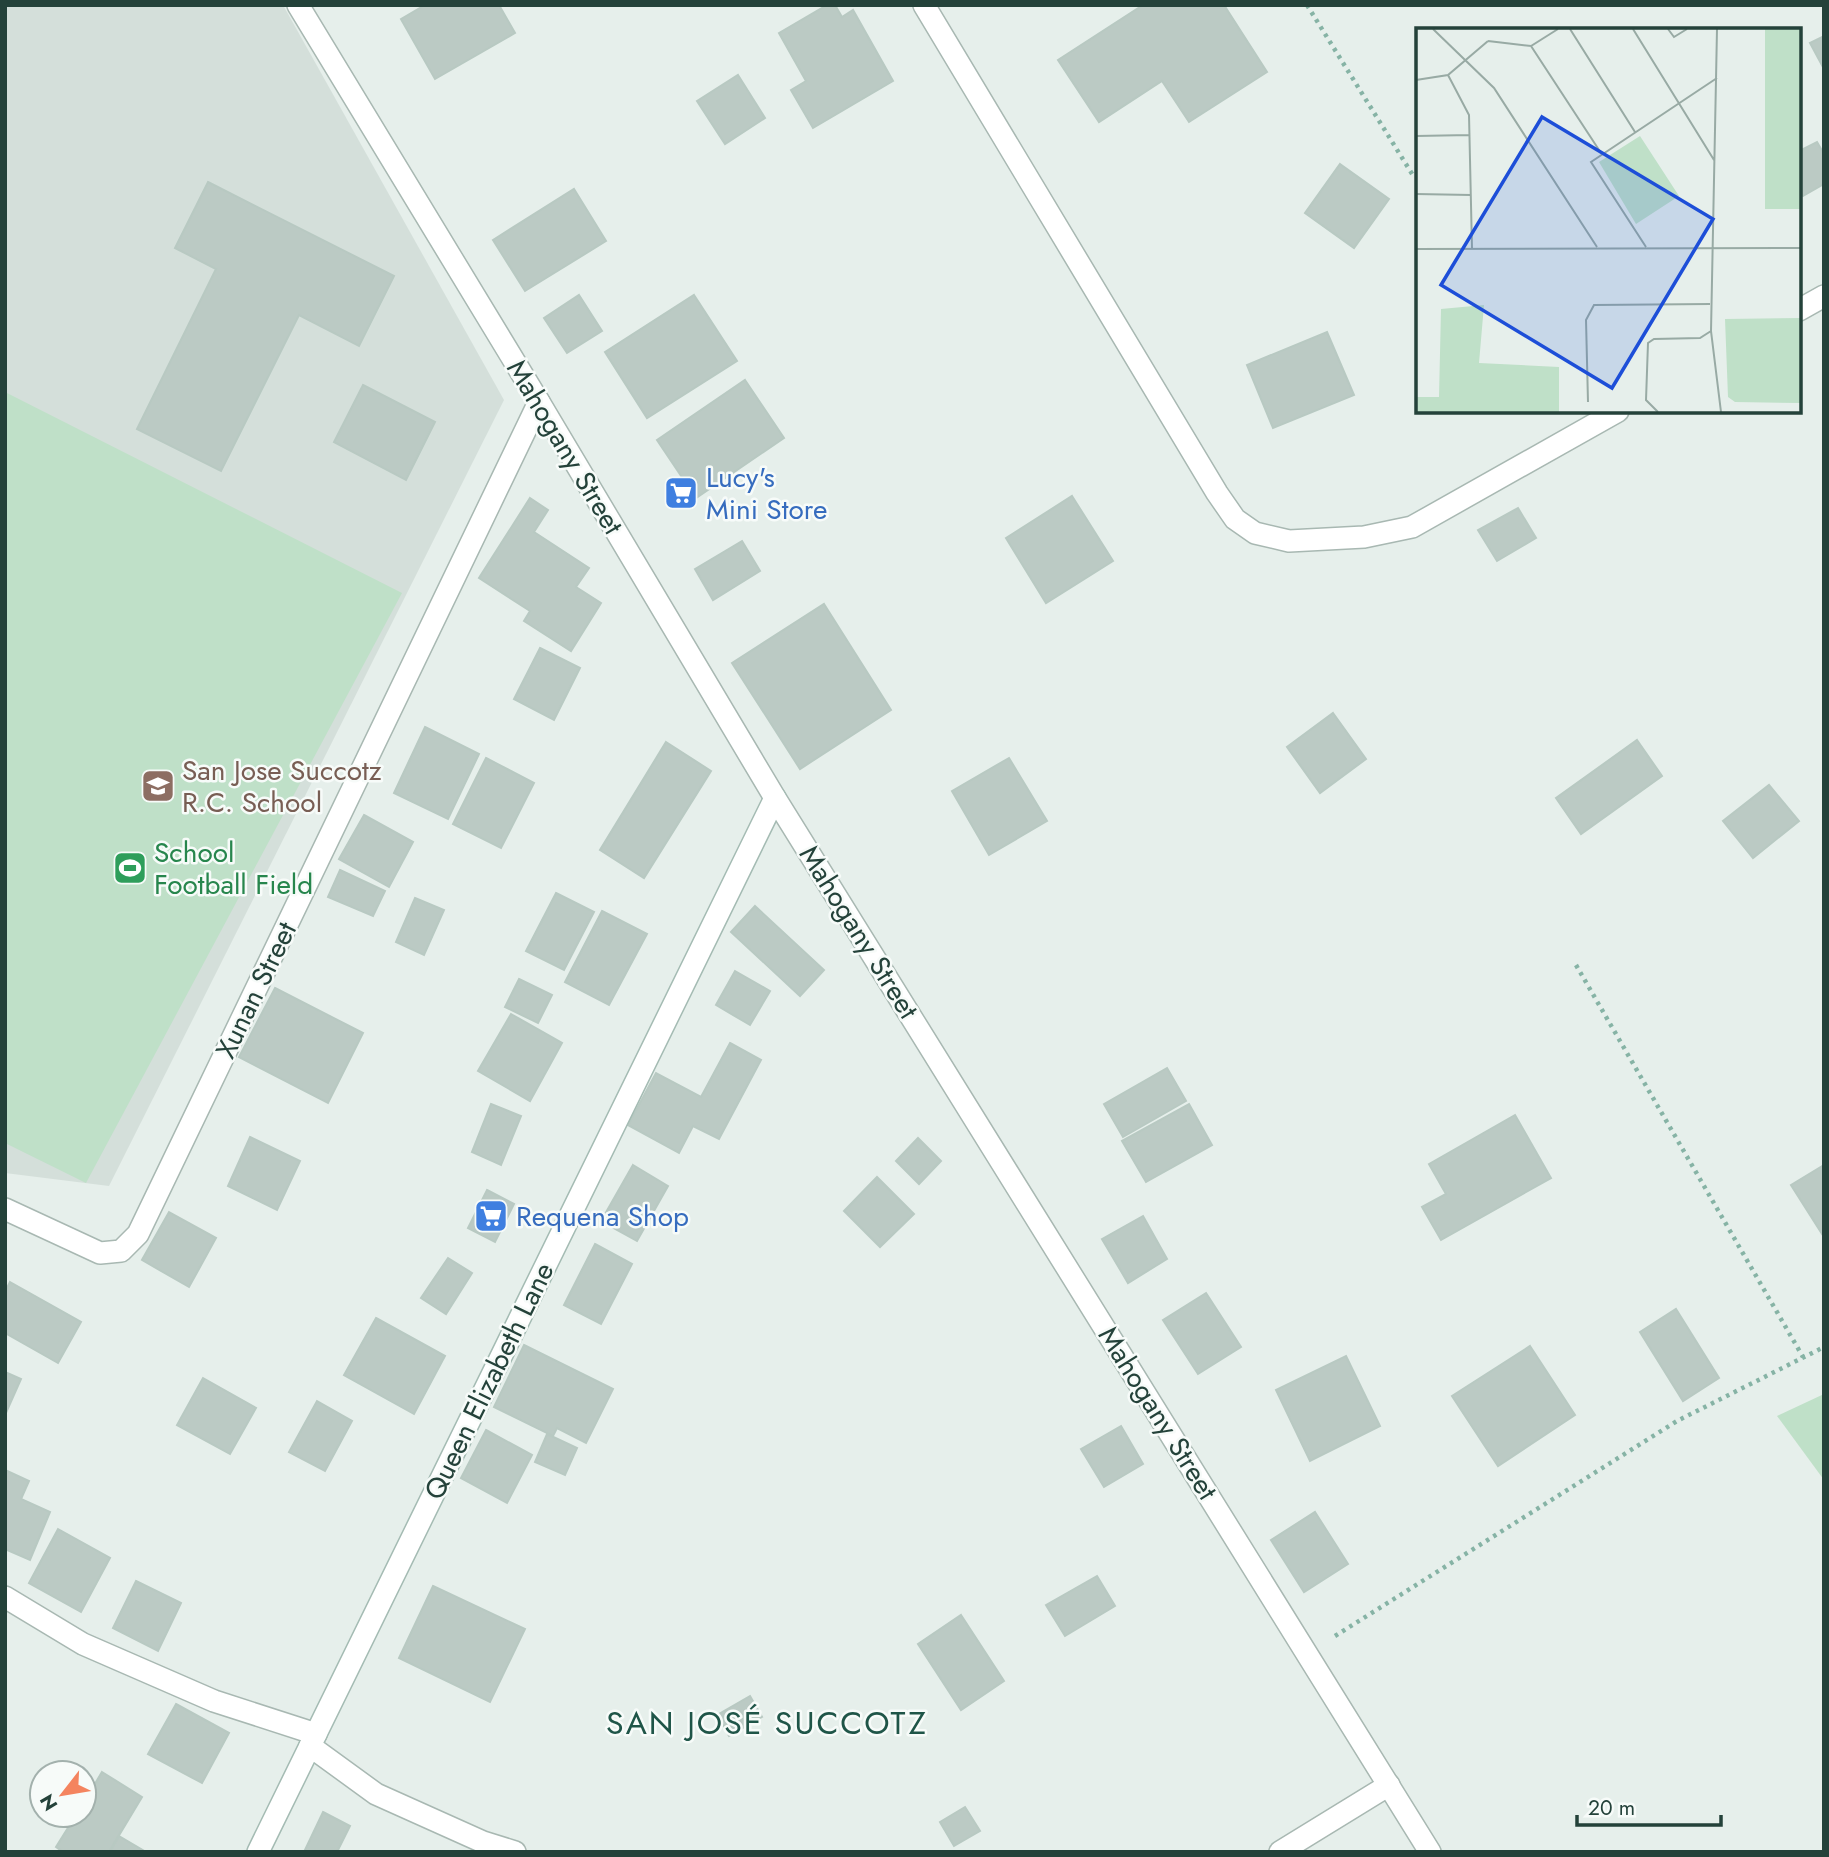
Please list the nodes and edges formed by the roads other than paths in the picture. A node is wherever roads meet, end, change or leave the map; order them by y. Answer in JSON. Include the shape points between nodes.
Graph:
{"nodes":[{"id":1,"x":298,"y":5,"type":"edge"},
{"id":2,"x":924,"y":5,"type":"edge"},
{"id":3,"x":1824,"y":296,"type":"edge"},
{"id":4,"x":1801,"y":309,"type":"edge"},
{"id":5,"x":539,"y":402,"type":"junction"},
{"id":6,"x":1614,"y":413,"type":"edge"},
{"id":7,"x":775,"y":798,"type":"junction"},
{"id":8,"x":6,"y":1210,"type":"edge"},
{"id":9,"x":5,"y":1597,"type":"edge"},
{"id":10,"x":313,"y":1740,"type":"junction"},
{"id":11,"x":1389,"y":1785,"type":"junction"},
{"id":12,"x":258,"y":1852,"type":"edge"},
{"id":13,"x":515,"y":1852,"type":"edge"},
{"id":14,"x":1280,"y":1852,"type":"edge"},
{"id":15,"x":1430,"y":1852,"type":"edge"}],
"edges":[{"from":1,"to":5,"type":"street","name":"Mahogany Street"},
{"from":2,"to":6,"type":"street","via":[[1217,493],[1235,519],[1255,533],[1289,541],[1364,537],[1412,527]]},
{"from":3,"to":4,"type":"street"},
{"from":5,"to":7,"type":"street","name":"Mahogany Street"},
{"from":5,"to":8,"type":"street","name":"Xunan Street","via":[[138,1234],[121,1251],[100,1253]]},
{"from":7,"to":10,"type":"street","name":"Queen Elizabeth Lane"},
{"from":7,"to":11,"type":"street","name":"Mahogany Street"},
{"from":9,"to":10,"type":"street","via":[[83,1644]]},
{"from":10,"to":12,"type":"street","name":"Queen Elizabeth Lane"},
{"from":10,"to":13,"type":"street","via":[[376,1794]]},
{"from":11,"to":14,"type":"street"},
{"from":11,"to":15,"type":"street","name":"Mahogany Street"}]}
